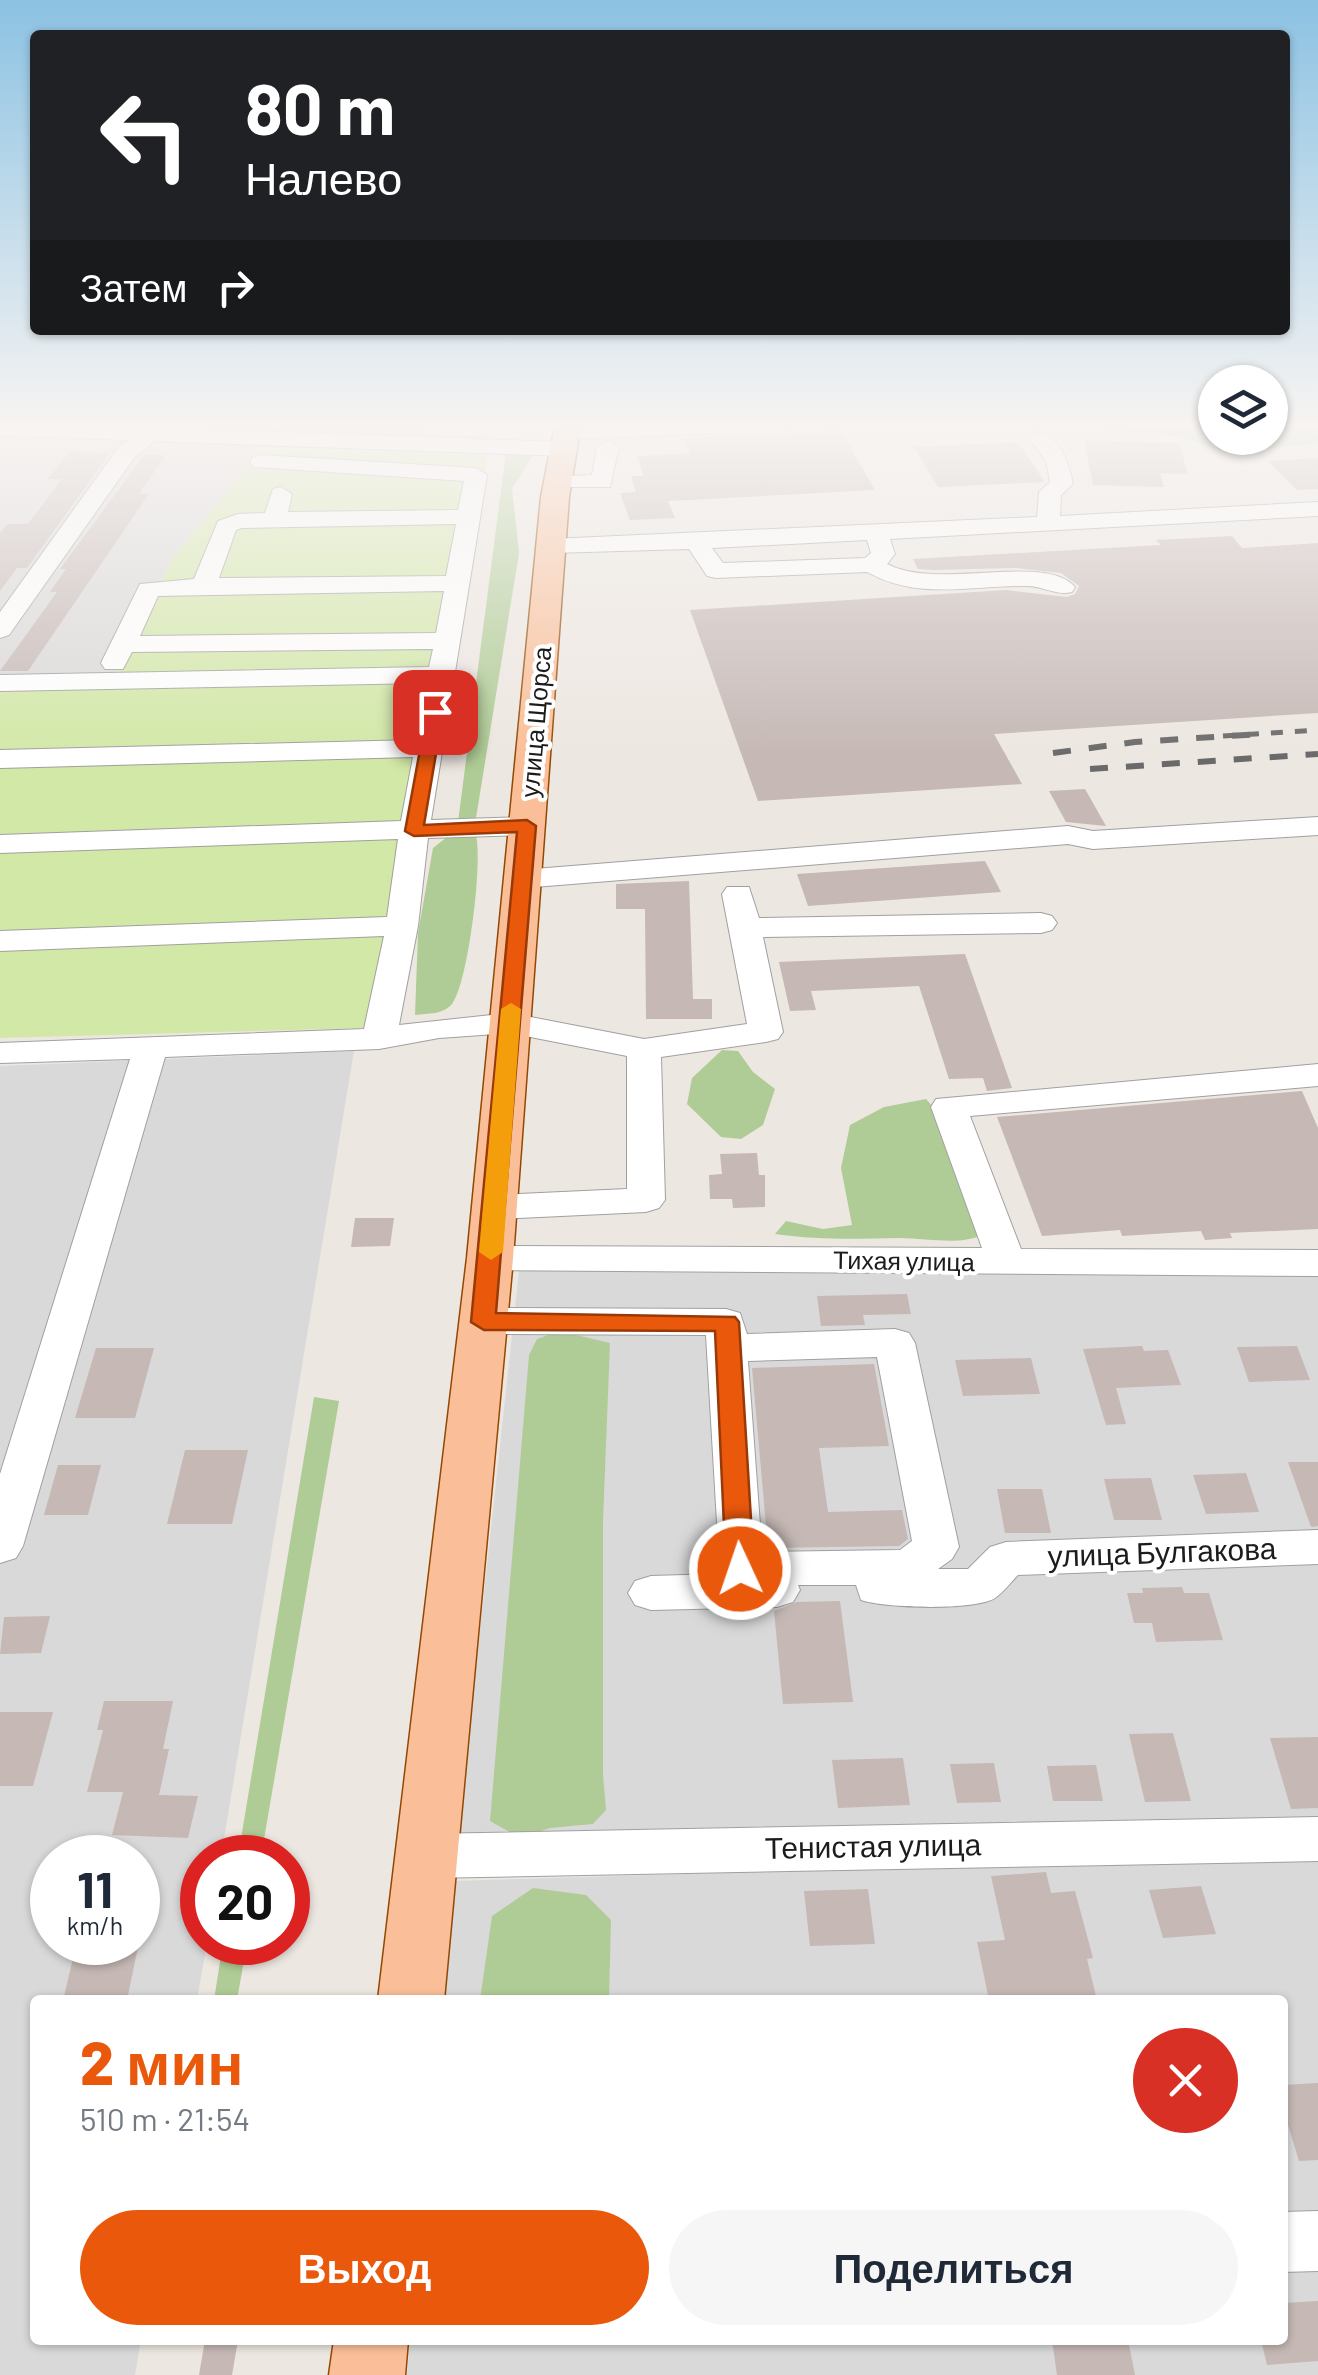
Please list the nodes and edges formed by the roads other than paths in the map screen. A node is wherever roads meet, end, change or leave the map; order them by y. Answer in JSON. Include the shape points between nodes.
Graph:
{"nodes":[{"id":1,"x":67,"y":536,"type":"edge"},
{"id":2,"x":222,"y":536,"type":"edge"},
{"id":3,"x":467,"y":536,"type":"edge"},
{"id":4,"x":551,"y":536,"type":"edge"},
{"id":5,"x":835,"y":536,"type":"edge"},
{"id":6,"x":877,"y":536,"type":"edge"},
{"id":7,"x":696,"y":542,"type":"junction"},
{"id":8,"x":550,"y":546,"type":"junction"},
{"id":9,"x":872,"y":565,"type":"junction"},
{"id":10,"x":458,"y":583,"type":"junction"},
{"id":11,"x":204,"y":586,"type":"junction"},
{"id":12,"x":1063,"y":587,"type":"dead end"},
{"id":13,"x":0,"y":630,"type":"edge"},
{"id":14,"x":447,"y":642,"type":"junction"},
{"id":15,"x":123,"y":644,"type":"junction"},
{"id":16,"x":442,"y":676,"type":"junction"},
{"id":17,"x":107,"y":679,"type":"junction"},
{"id":18,"x":0,"y":683,"type":"edge"},
{"id":19,"x":428,"y":748,"type":"junction"},
{"id":20,"x":0,"y":759,"type":"edge"},
{"id":21,"x":527,"y":826,"type":"junction"},
{"id":22,"x":1318,"y":826,"type":"edge"},
{"id":23,"x":414,"y":831,"type":"junction"},
{"id":24,"x":0,"y":844,"type":"edge"},
{"id":25,"x":522,"y":880,"type":"junction"},
{"id":26,"x":1041,"y":923,"type":"dead end"},
{"id":27,"x":402,"y":926,"type":"junction"},
{"id":28,"x":0,"y":940,"type":"edge"},
{"id":29,"x":510,"y":1024,"type":"junction"},
{"id":30,"x":379,"y":1039,"type":"junction"},
{"id":31,"x":151,"y":1046,"type":"junction"},
{"id":32,"x":644,"y":1050,"type":"junction"},
{"id":33,"x":0,"y":1053,"type":"edge"},
{"id":34,"x":1318,"y":1075,"type":"edge"},
{"id":35,"x":492,"y":1232,"type":"junction"},
{"id":36,"x":1007,"y":1263,"type":"junction"},
{"id":37,"x":1318,"y":1263,"type":"edge"},
{"id":38,"x":484,"y":1322,"type":"junction"},
{"id":39,"x":727,"y":1348,"type":"junction"},
{"id":40,"x":0,"y":1546,"type":"edge"},
{"id":41,"x":1318,"y":1547,"type":"edge"},
{"id":42,"x":651,"y":1593,"type":"dead end"},
{"id":43,"x":1318,"y":1839,"type":"edge"},
{"id":44,"x":428,"y":1856,"type":"junction"},
{"id":45,"x":411,"y":1995,"type":"edge"},
{"id":46,"x":1318,"y":2241,"type":"edge"},
{"id":47,"x":1288,"y":2242,"type":"edge"},
{"id":48,"x":370,"y":2345,"type":"edge"},
{"id":49,"x":367,"y":2375,"type":"edge"}],
"edges":[{"from":1,"to":13,"type":"street"},
{"from":2,"to":11,"type":"street"},
{"from":3,"to":10,"type":"street"},
{"from":4,"to":8,"type":"main road","name":"улица Щорса"},
{"from":5,"to":7,"type":"street"},
{"from":6,"to":9,"type":"street","via":[[883,554]]},
{"from":7,"to":8,"type":"street"},
{"from":7,"to":9,"type":"street","via":[[716,571]]},
{"from":8,"to":21,"type":"main road","name":"улица Щорса"},
{"from":9,"to":12,"type":"street","via":[[926,585],[1044,580]]},
{"from":10,"to":11,"type":"street"},
{"from":10,"to":14,"type":"street"},
{"from":11,"to":15,"type":"street","via":[[148,589]]},
{"from":14,"to":15,"type":"street"},
{"from":14,"to":16,"type":"street"},
{"from":15,"to":17,"type":"street"},
{"from":16,"to":17,"type":"street"},
{"from":16,"to":19,"type":"street"},
{"from":17,"to":18,"type":"street"},
{"from":19,"to":20,"type":"street"},
{"from":19,"to":23,"type":"street"},
{"from":21,"to":23,"type":"street"},
{"from":21,"to":25,"type":"main road","name":"улица Щорса"},
{"from":22,"to":25,"type":"street","via":[[1092,840],[1068,835]]},
{"from":23,"to":24,"type":"street"},
{"from":23,"to":27,"type":"street"},
{"from":25,"to":29,"type":"main road","name":"улица Щорса"},
{"from":26,"to":32,"type":"street","via":[[742,911],[766,1032]]},
{"from":27,"to":28,"type":"street"},
{"from":27,"to":30,"type":"street"},
{"from":29,"to":30,"type":"street"},
{"from":29,"to":32,"type":"street"},
{"from":29,"to":35,"type":"main road","name":"улица Щорса"},
{"from":30,"to":31,"type":"street"},
{"from":31,"to":33,"type":"street"},
{"from":31,"to":40,"type":"street"},
{"from":32,"to":35,"type":"street","via":[[646,1200]]},
{"from":34,"to":36,"type":"street","via":[[949,1108]]},
{"from":35,"to":36,"type":"street","name":"Тихая улица"},
{"from":35,"to":38,"type":"main road","name":"улица Щорса"},
{"from":36,"to":37,"type":"street","name":"Тихая улица"},
{"from":38,"to":39,"type":"street","via":[[726,1322]]},
{"from":38,"to":44,"type":"main road","name":"улица Щорса"},
{"from":39,"to":39,"type":"street","via":[[740,1569],[909,1567],[936,1547],[895,1343]]},
{"from":41,"to":42,"type":"street","name":"улица Булгакова","via":[[1006,1559],[979,1586]]},
{"from":43,"to":44,"type":"street","name":"Тенистая улица"},
{"from":44,"to":45,"type":"main road","name":"улица Щорса"},
{"from":46,"to":47,"type":"street"},
{"from":48,"to":49,"type":"main road"}]}
